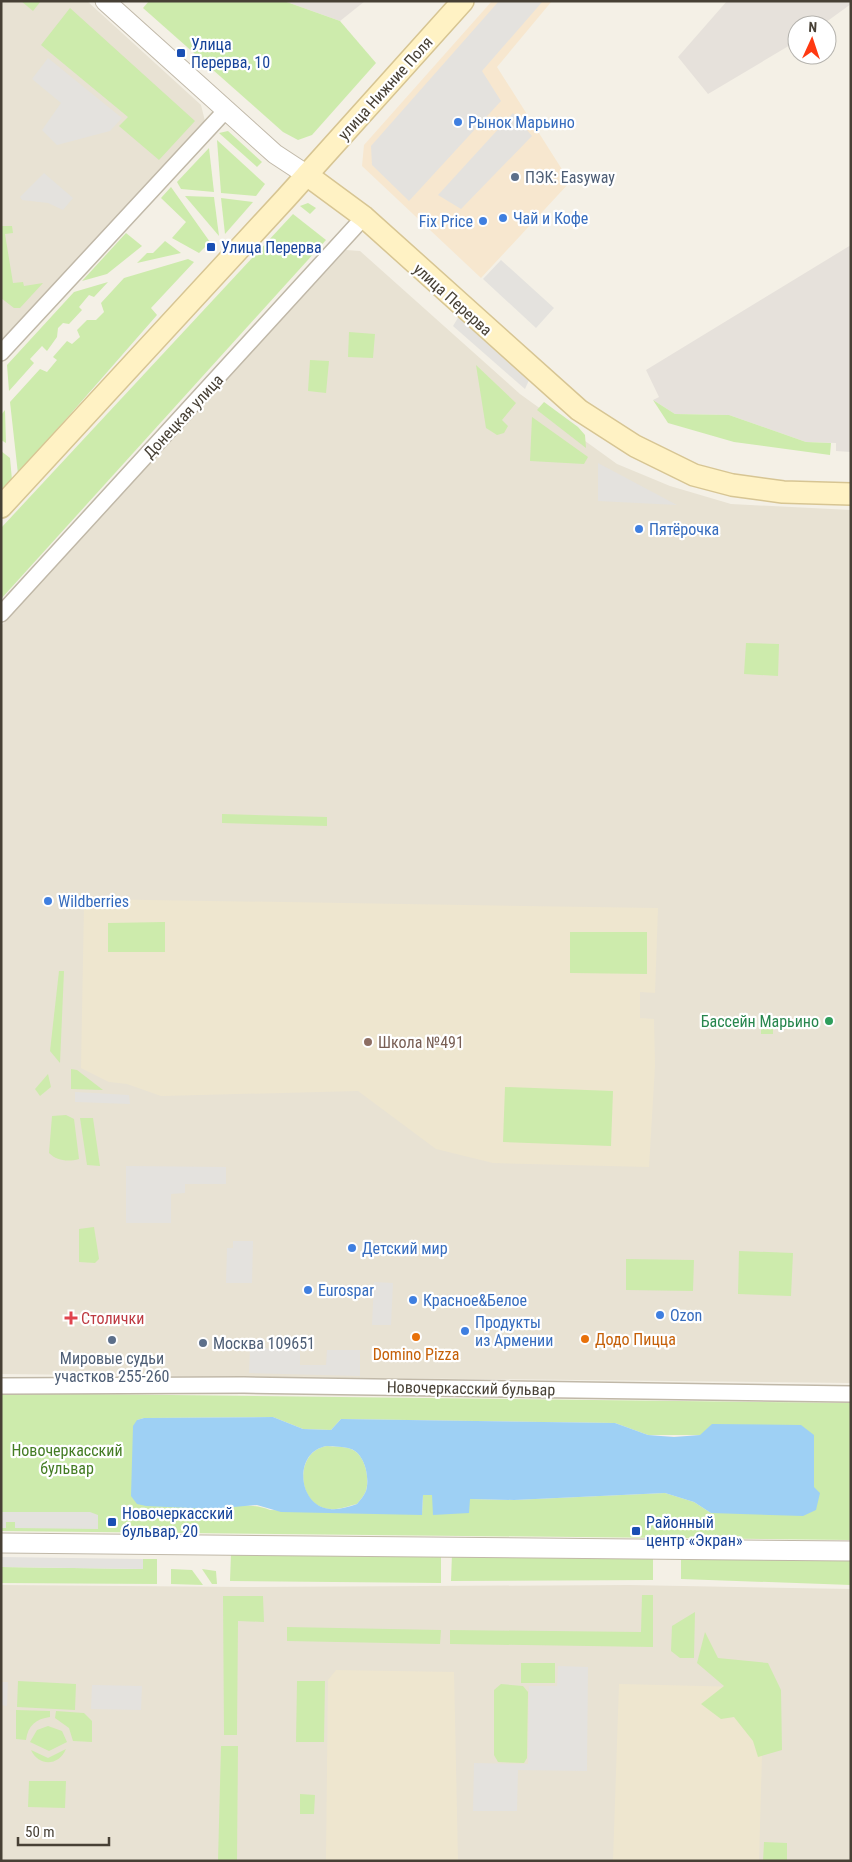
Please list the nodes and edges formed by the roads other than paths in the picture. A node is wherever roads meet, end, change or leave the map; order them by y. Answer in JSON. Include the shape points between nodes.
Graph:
{"nodes":[{"id":1,"x":105,"y":1,"type":"edge"},
{"id":2,"x":463,"y":1,"type":"edge"},
{"id":3,"x":226,"y":110,"type":"junction"},
{"id":4,"x":307,"y":175,"type":"junction"},
{"id":5,"x":364,"y":217,"type":"junction"},
{"id":6,"x":1,"y":353,"type":"edge"},
{"id":7,"x":851,"y":494,"type":"edge"},
{"id":8,"x":1,"y":507,"type":"edge"},
{"id":9,"x":1,"y":614,"type":"edge"},
{"id":10,"x":1,"y":1386,"type":"edge"},
{"id":11,"x":851,"y":1394,"type":"edge"},
{"id":12,"x":1,"y":1543,"type":"edge"},
{"id":13,"x":851,"y":1551,"type":"edge"}],
"edges":[{"from":1,"to":3,"type":"street","name":"улица Перерва"},
{"from":2,"to":4,"type":"main road","name":"улица Нижние Поля"},
{"from":3,"to":4,"type":"street","name":"улица Перерва","via":[[275,154]]},
{"from":3,"to":6,"type":"street"},
{"from":4,"to":5,"type":"main road","name":"улица Перерва"},
{"from":4,"to":8,"type":"main road"},
{"from":5,"to":7,"type":"main road","name":"улица Перерва","via":[[548,384],[585,414],[635,446],[694,475],[732,485],[783,492]]},
{"from":5,"to":9,"type":"street","name":"Донецкая улица"},
{"from":10,"to":11,"type":"street","name":"Новочеркасский бульвар","via":[[235,1385]]},
{"from":12,"to":13,"type":"street"}]}
